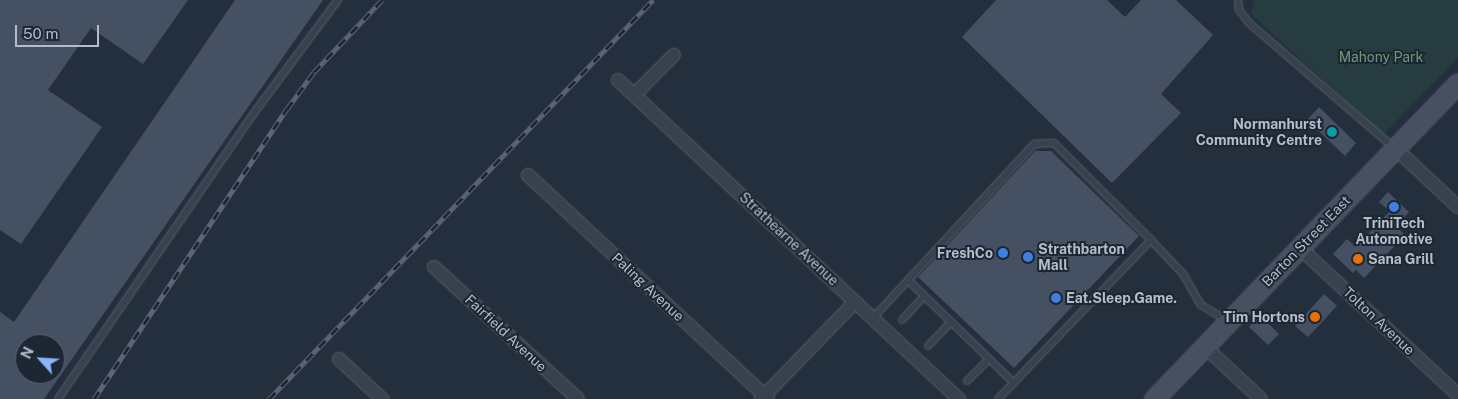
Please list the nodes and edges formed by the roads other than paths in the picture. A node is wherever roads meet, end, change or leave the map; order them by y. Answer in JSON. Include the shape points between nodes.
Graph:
{"nodes":[{"id":1,"x":338,"y":0,"type":"edge"},
{"id":2,"x":1238,"y":0,"type":"edge"},
{"id":3,"x":674,"y":55,"type":"dead end"},
{"id":4,"x":618,"y":80,"type":"dead end"},
{"id":5,"x":1458,"y":83,"type":"edge"},
{"id":6,"x":635,"y":94,"type":"junction"},
{"id":7,"x":1395,"y":148,"type":"junction"},
{"id":8,"x":528,"y":175,"type":"dead end"},
{"id":9,"x":1458,"y":207,"type":"edge"},
{"id":10,"x":1151,"y":240,"type":"junction"},
{"id":11,"x":1300,"y":248,"type":"junction"},
{"id":12,"x":434,"y":267,"type":"dead end"},
{"id":13,"x":908,"y":280,"type":"junction"},
{"id":14,"x":924,"y":296,"type":"junction"},
{"id":15,"x":855,"y":302,"type":"junction"},
{"id":16,"x":872,"y":318,"type":"junction"},
{"id":17,"x":902,"y":320,"type":"dead end"},
{"id":18,"x":951,"y":322,"type":"junction"},
{"id":19,"x":1230,"y":322,"type":"junction"},
{"id":20,"x":928,"y":346,"type":"dead end"},
{"id":21,"x":1205,"y":347,"type":"junction"},
{"id":22,"x":339,"y":359,"type":"dead end"},
{"id":23,"x":989,"y":359,"type":"junction"},
{"id":24,"x":967,"y":381,"type":"dead end"},
{"id":25,"x":1014,"y":383,"type":"junction"},
{"id":26,"x":1458,"y":395,"type":"edge"},
{"id":27,"x":765,"y":398,"type":"edge"},
{"id":28,"x":58,"y":399,"type":"edge"},
{"id":29,"x":382,"y":399,"type":"edge"},
{"id":30,"x":578,"y":399,"type":"edge"},
{"id":31,"x":959,"y":399,"type":"edge"},
{"id":32,"x":998,"y":399,"type":"edge"},
{"id":33,"x":1154,"y":399,"type":"edge"},
{"id":34,"x":1261,"y":399,"type":"edge"}],
"edges":[{"from":1,"to":28,"type":"lane","via":[[260,105]]},
{"from":2,"to":7,"type":"lane","via":[[1239,10],[1249,23]]},
{"from":3,"to":6,"type":"street"},
{"from":4,"to":6,"type":"street","name":"Strathearne Avenue"},
{"from":5,"to":7,"type":"main road","name":"Barton Street East"},
{"from":6,"to":15,"type":"street","name":"Strathearne Avenue"},
{"from":7,"to":9,"type":"street"},
{"from":7,"to":11,"type":"main road","name":"Barton Street East"},
{"from":8,"to":27,"type":"street","name":"Paling Avenue"},
{"from":10,"to":13,"type":"lane","via":[[1054,143],[1034,144]]},
{"from":10,"to":19,"type":"lane","via":[[1183,274],[1201,305]]},
{"from":10,"to":25,"type":"lane"},
{"from":11,"to":19,"type":"main road","name":"Barton Street East"},
{"from":11,"to":26,"type":"street","name":"Tolton Avenue"},
{"from":12,"to":30,"type":"street","name":"Fairfield Avenue"},
{"from":13,"to":14,"type":"lane"},
{"from":13,"to":16,"type":"lane"},
{"from":14,"to":17,"type":"lane"},
{"from":14,"to":18,"type":"lane"},
{"from":15,"to":16,"type":"street","name":"Strathearne Avenue"},
{"from":15,"to":27,"type":"street"},
{"from":16,"to":31,"type":"street","name":"Strathearne Avenue"},
{"from":18,"to":20,"type":"lane"},
{"from":18,"to":23,"type":"lane"},
{"from":19,"to":21,"type":"main road","name":"Barton Street East"},
{"from":21,"to":33,"type":"main road","name":"Barton Street East"},
{"from":21,"to":34,"type":"street"},
{"from":22,"to":29,"type":"street"},
{"from":23,"to":24,"type":"lane"},
{"from":23,"to":25,"type":"lane"},
{"from":25,"to":32,"type":"lane"}]}
